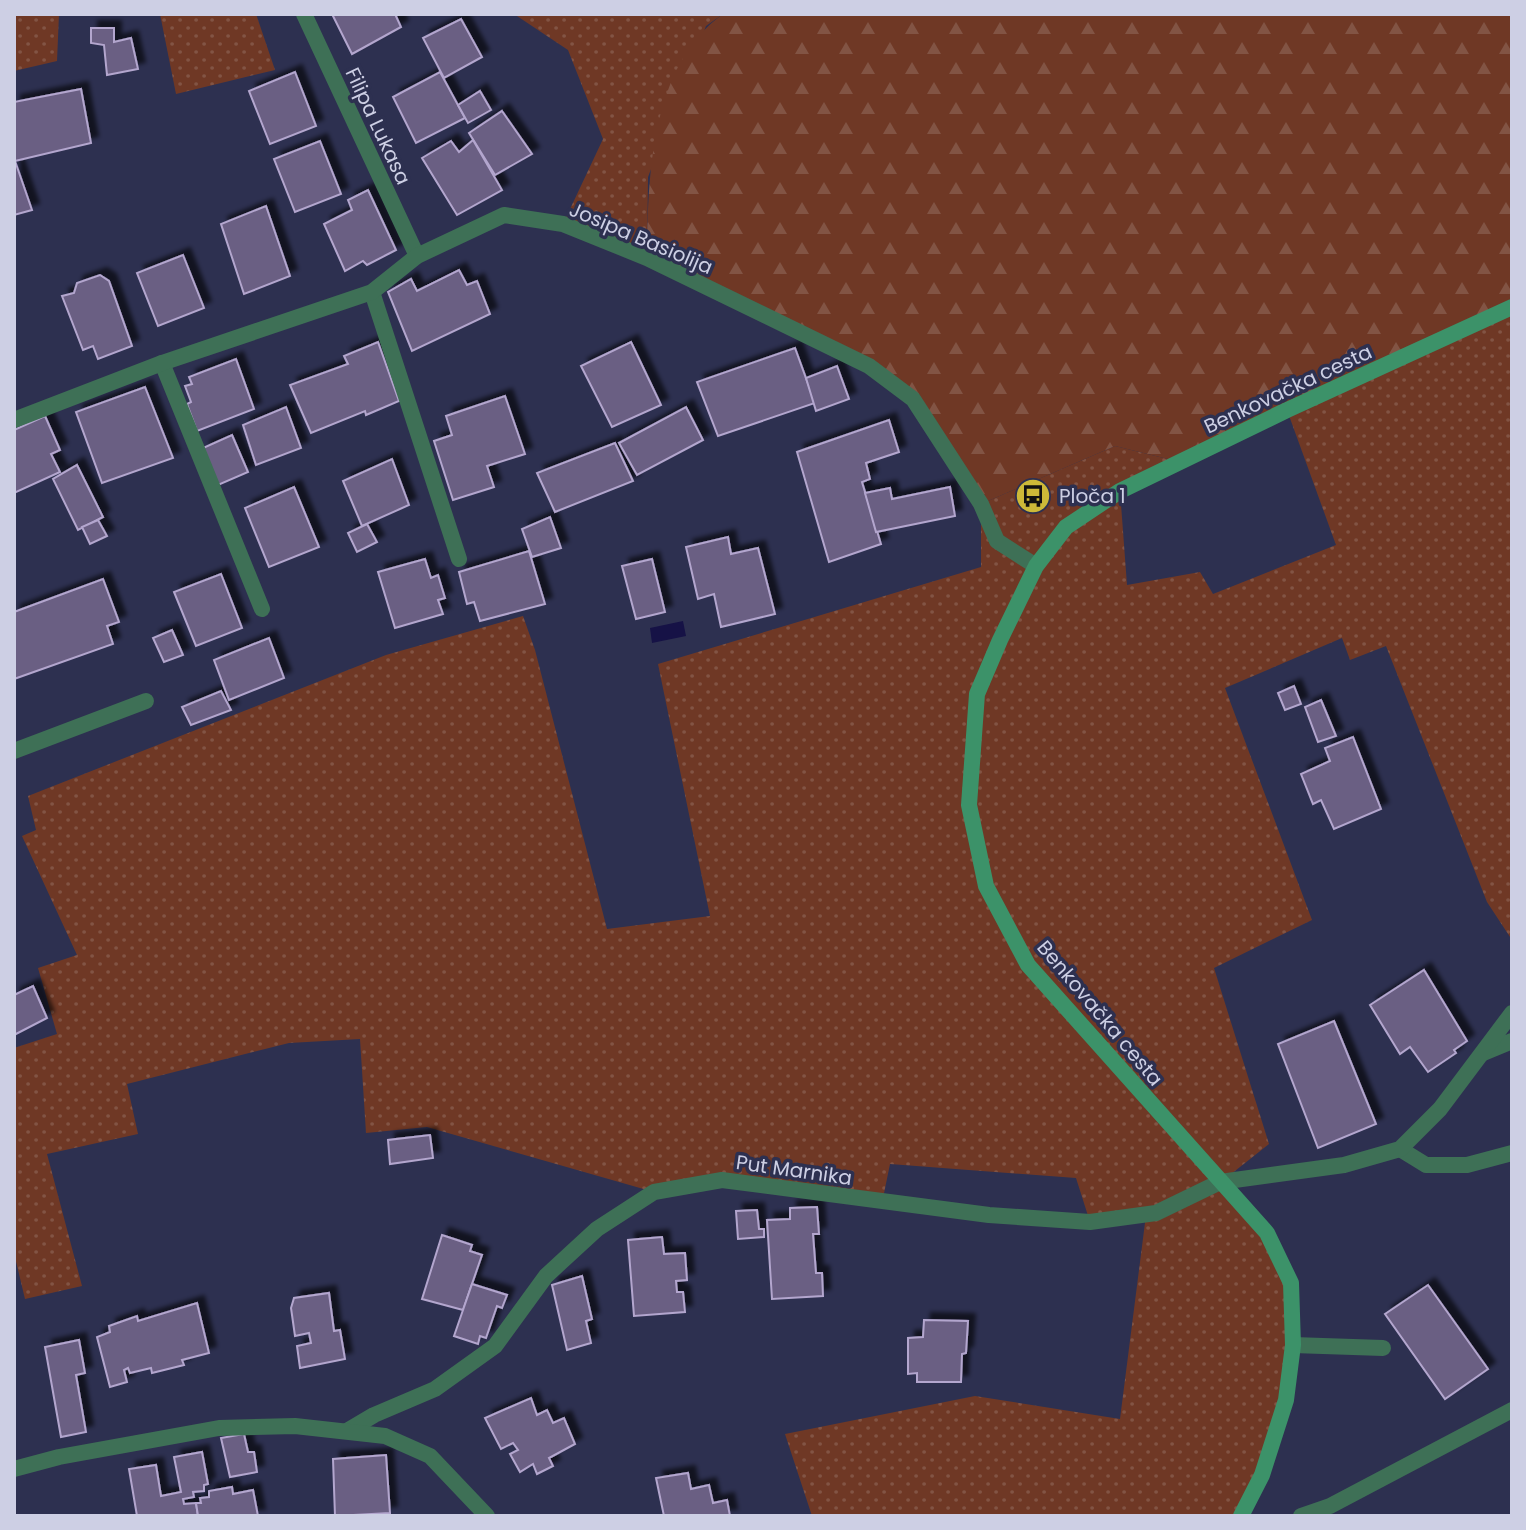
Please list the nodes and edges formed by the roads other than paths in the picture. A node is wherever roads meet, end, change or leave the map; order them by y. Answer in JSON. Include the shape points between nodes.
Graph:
{"nodes":[{"id":1,"x":304,"y":14,"type":"edge"},
{"id":2,"x":417,"y":256,"type":"junction"},
{"id":3,"x":372,"y":292,"type":"junction"},
{"id":4,"x":1512,"y":307,"type":"edge"},
{"id":5,"x":162,"y":363,"type":"junction"},
{"id":6,"x":14,"y":420,"type":"edge"},
{"id":7,"x":459,"y":559,"type":"dead end"},
{"id":8,"x":1036,"y":566,"type":"junction"},
{"id":9,"x":262,"y":609,"type":"dead end"},
{"id":10,"x":146,"y":701,"type":"dead end"},
{"id":11,"x":14,"y":751,"type":"edge"},
{"id":12,"x":1512,"y":1013,"type":"edge"},
{"id":13,"x":1512,"y":1041,"type":"edge"},
{"id":14,"x":1483,"y":1053,"type":"junction"},
{"id":15,"x":1400,"y":1149,"type":"junction"},
{"id":16,"x":1512,"y":1153,"type":"edge"},
{"id":17,"x":1220,"y":1182,"type":"junction"},
{"id":18,"x":1293,"y":1345,"type":"junction"},
{"id":19,"x":1383,"y":1348,"type":"dead end"},
{"id":20,"x":1512,"y":1410,"type":"edge"},
{"id":21,"x":347,"y":1431,"type":"junction"},
{"id":22,"x":14,"y":1469,"type":"edge"},
{"id":23,"x":487,"y":1516,"type":"edge"},
{"id":24,"x":1241,"y":1516,"type":"edge"},
{"id":25,"x":1301,"y":1516,"type":"edge"}],
"edges":[{"from":1,"to":2,"type":"street","name":"Filipa Lukasa"},
{"from":2,"to":3,"type":"street","name":"Josipa Basiolija"},
{"from":2,"to":8,"type":"street","name":"Josipa Basiolija","via":[[504,215],[563,224],[647,258],[869,366],[913,399],[981,504],[997,541]]},
{"from":3,"to":5,"type":"street","name":"Josipa Basiolija"},
{"from":3,"to":7,"type":"street"},
{"from":4,"to":8,"type":"main road","name":"Benkovačka cesta","via":[[1120,491],[1066,527]]},
{"from":5,"to":6,"type":"street","name":"Josipa Basiolija"},
{"from":5,"to":9,"type":"street"},
{"from":8,"to":17,"type":"main road","name":"Benkovačka cesta","via":[[977,694],[969,805],[986,886],[1028,965]]},
{"from":10,"to":11,"type":"street"},
{"from":12,"to":14,"type":"street"},
{"from":13,"to":14,"type":"street"},
{"from":14,"to":15,"type":"street","via":[[1440,1109]]},
{"from":15,"to":16,"type":"street","via":[[1426,1165],[1467,1165]]},
{"from":15,"to":17,"type":"street","name":"Put Marnika","via":[[1344,1165]]},
{"from":17,"to":18,"type":"main road","name":"Benkovačka cesta","via":[[1267,1233],[1291,1283]]},
{"from":17,"to":21,"type":"street","name":"Put Marnika","via":[[1156,1213],[1090,1222],[989,1215],[722,1180],[654,1192],[597,1229],[546,1276],[495,1346],[435,1389]]},
{"from":18,"to":19,"type":"street"},
{"from":18,"to":24,"type":"main road","name":"Benkovačka cesta","via":[[1286,1400],[1262,1475]]},
{"from":20,"to":25,"type":"street","via":[[1330,1506]]},
{"from":21,"to":22,"type":"street","via":[[219,1428]]},
{"from":21,"to":23,"type":"street","via":[[385,1436],[430,1456]]}]}
